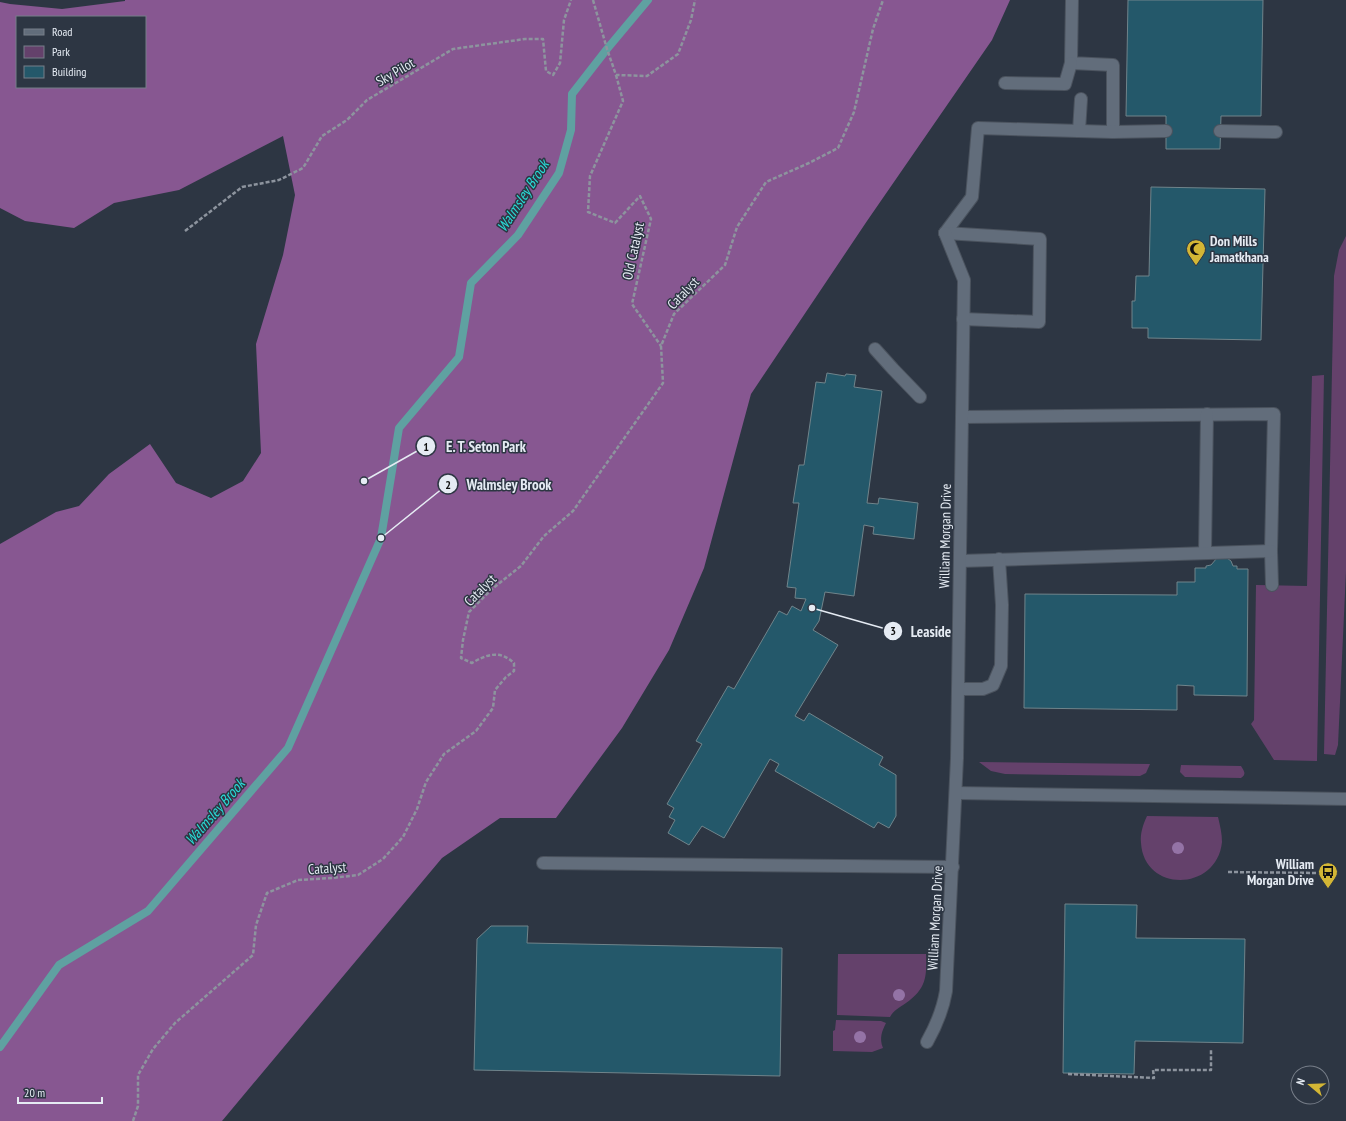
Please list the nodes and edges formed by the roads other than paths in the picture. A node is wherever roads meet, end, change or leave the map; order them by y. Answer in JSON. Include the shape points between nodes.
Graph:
{"nodes":[{"id":1,"x":1072,"y":0,"type":"edge"},
{"id":2,"x":1071,"y":63,"type":"junction"},
{"id":3,"x":1005,"y":83,"type":"dead end"},
{"id":4,"x":1081,"y":99,"type":"dead end"},
{"id":5,"x":1079,"y":131,"type":"junction"},
{"id":6,"x":1166,"y":131,"type":"dead end"},
{"id":7,"x":1220,"y":131,"type":"dead end"},
{"id":8,"x":1113,"y":132,"type":"junction"},
{"id":9,"x":1276,"y":132,"type":"dead end"},
{"id":10,"x":945,"y":233,"type":"junction"},
{"id":11,"x":963,"y":319,"type":"junction"},
{"id":12,"x":875,"y":349,"type":"dead end"},
{"id":13,"x":920,"y":397,"type":"dead end"},
{"id":14,"x":1207,"y":414,"type":"junction"},
{"id":15,"x":962,"y":417,"type":"junction"},
{"id":16,"x":1271,"y":551,"type":"junction"},
{"id":17,"x":1205,"y":552,"type":"junction"},
{"id":18,"x":1000,"y":559,"type":"junction"},
{"id":19,"x":960,"y":560,"type":"junction"},
{"id":20,"x":1272,"y":584,"type":"dead end"},
{"id":21,"x":958,"y":689,"type":"junction"},
{"id":22,"x":956,"y":793,"type":"junction"},
{"id":23,"x":1346,"y":799,"type":"edge"},
{"id":24,"x":543,"y":863,"type":"dead end"},
{"id":25,"x":953,"y":867,"type":"junction"},
{"id":26,"x":927,"y":1042,"type":"dead end"}],
"edges":[{"from":1,"to":2,"type":"street"},
{"from":2,"to":3,"type":"street","via":[[1065,84]]},
{"from":2,"to":8,"type":"street","via":[[1113,65]]},
{"from":4,"to":5,"type":"street"},
{"from":5,"to":8,"type":"street"},
{"from":5,"to":10,"type":"street","via":[[978,128],[972,197]]},
{"from":6,"to":8,"type":"street"},
{"from":7,"to":9,"type":"street"},
{"from":10,"to":11,"type":"street","name":"William Morgan Drive","via":[[964,280]]},
{"from":10,"to":11,"type":"street","via":[[1040,239],[1039,322]]},
{"from":11,"to":15,"type":"street","name":"William Morgan Drive"},
{"from":12,"to":13,"type":"street"},
{"from":14,"to":15,"type":"street"},
{"from":14,"to":16,"type":"street","via":[[1274,414]]},
{"from":14,"to":17,"type":"street"},
{"from":15,"to":19,"type":"street","name":"William Morgan Drive"},
{"from":16,"to":17,"type":"street"},
{"from":16,"to":20,"type":"street"},
{"from":17,"to":18,"type":"street"},
{"from":18,"to":19,"type":"street"},
{"from":18,"to":21,"type":"street","via":[[1001,666],[993,685],[983,689]]},
{"from":19,"to":21,"type":"street","name":"William Morgan Drive"},
{"from":21,"to":22,"type":"street","name":"William Morgan Drive"},
{"from":22,"to":23,"type":"street"},
{"from":22,"to":25,"type":"street","name":"William Morgan Drive"},
{"from":24,"to":25,"type":"street"},
{"from":25,"to":26,"type":"street","name":"William Morgan Drive","via":[[946,991],[944,1003]]}]}
